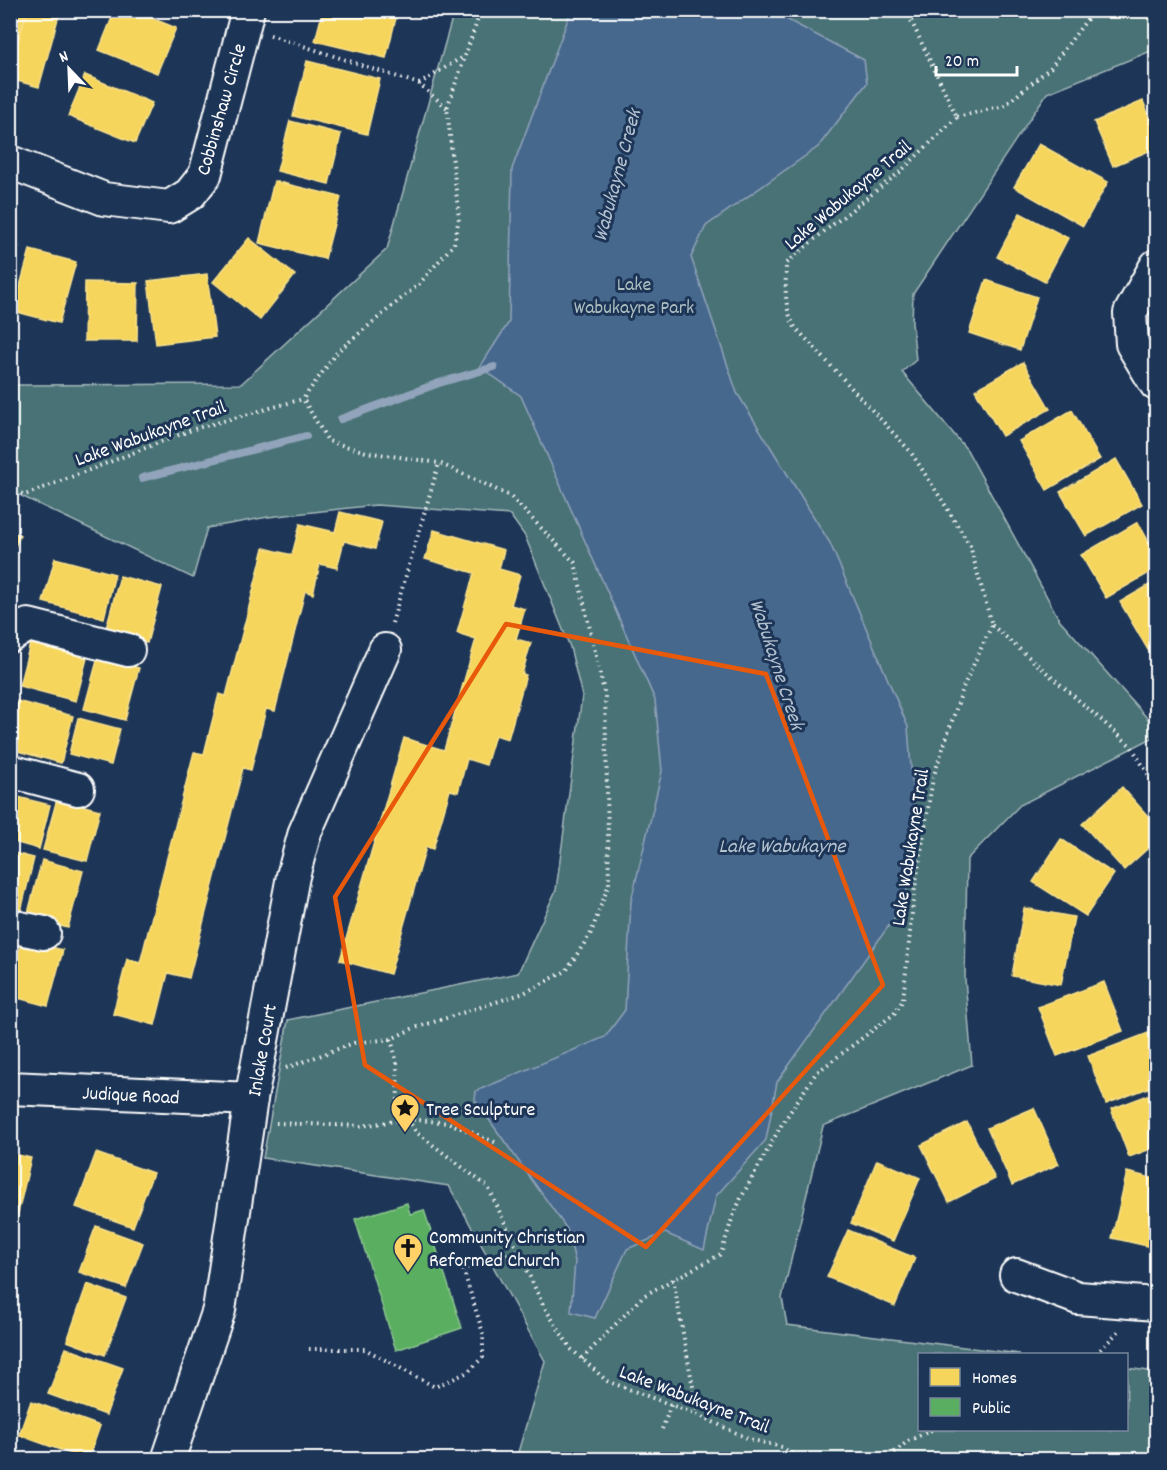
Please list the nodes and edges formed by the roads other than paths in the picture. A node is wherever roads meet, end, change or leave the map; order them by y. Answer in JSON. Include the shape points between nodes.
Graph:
{"nodes":[{"id":1,"x":246,"y":18,"type":"edge"},
{"id":2,"x":10,"y":162,"type":"edge"},
{"id":3,"x":1156,"y":267,"type":"edge"},
{"id":4,"x":1156,"y":384,"type":"edge"},
{"id":5,"x":10,"y":636,"type":"edge"},
{"id":6,"x":128,"y":650,"type":"dead end"},
{"id":7,"x":385,"y":650,"type":"road end"},
{"id":8,"x":10,"y":771,"type":"edge"},
{"id":9,"x":78,"y":789,"type":"dead end"},
{"id":10,"x":10,"y":926,"type":"edge"},
{"id":11,"x":44,"y":933,"type":"dead end"},
{"id":12,"x":10,"y":1088,"type":"edge"},
{"id":13,"x":252,"y":1100,"type":"junction"},
{"id":14,"x":1016,"y":1275,"type":"dead end"},
{"id":15,"x":1156,"y":1304,"type":"edge"},
{"id":16,"x":168,"y":1460,"type":"edge"}],
"edges":[{"from":1,"to":2,"type":"street","name":"Cobbinshaw Circle","via":[[205,175],[190,194],[169,207],[104,199]]},
{"from":3,"to":4,"type":"street","via":[[1130,313],[1132,344]]},
{"from":5,"to":6,"type":"street","via":[[28,625]]},
{"from":7,"to":13,"type":"street","name":"Inlake Court","via":[[305,832],[292,876]]},
{"from":8,"to":9,"type":"street"},
{"from":10,"to":11,"type":"street"},
{"from":12,"to":13,"type":"street","name":"Judique Road"},
{"from":13,"to":16,"type":"street","name":"Inlake Court","via":[[219,1310]]},
{"from":14,"to":15,"type":"street","via":[[1078,1298]]}]}
